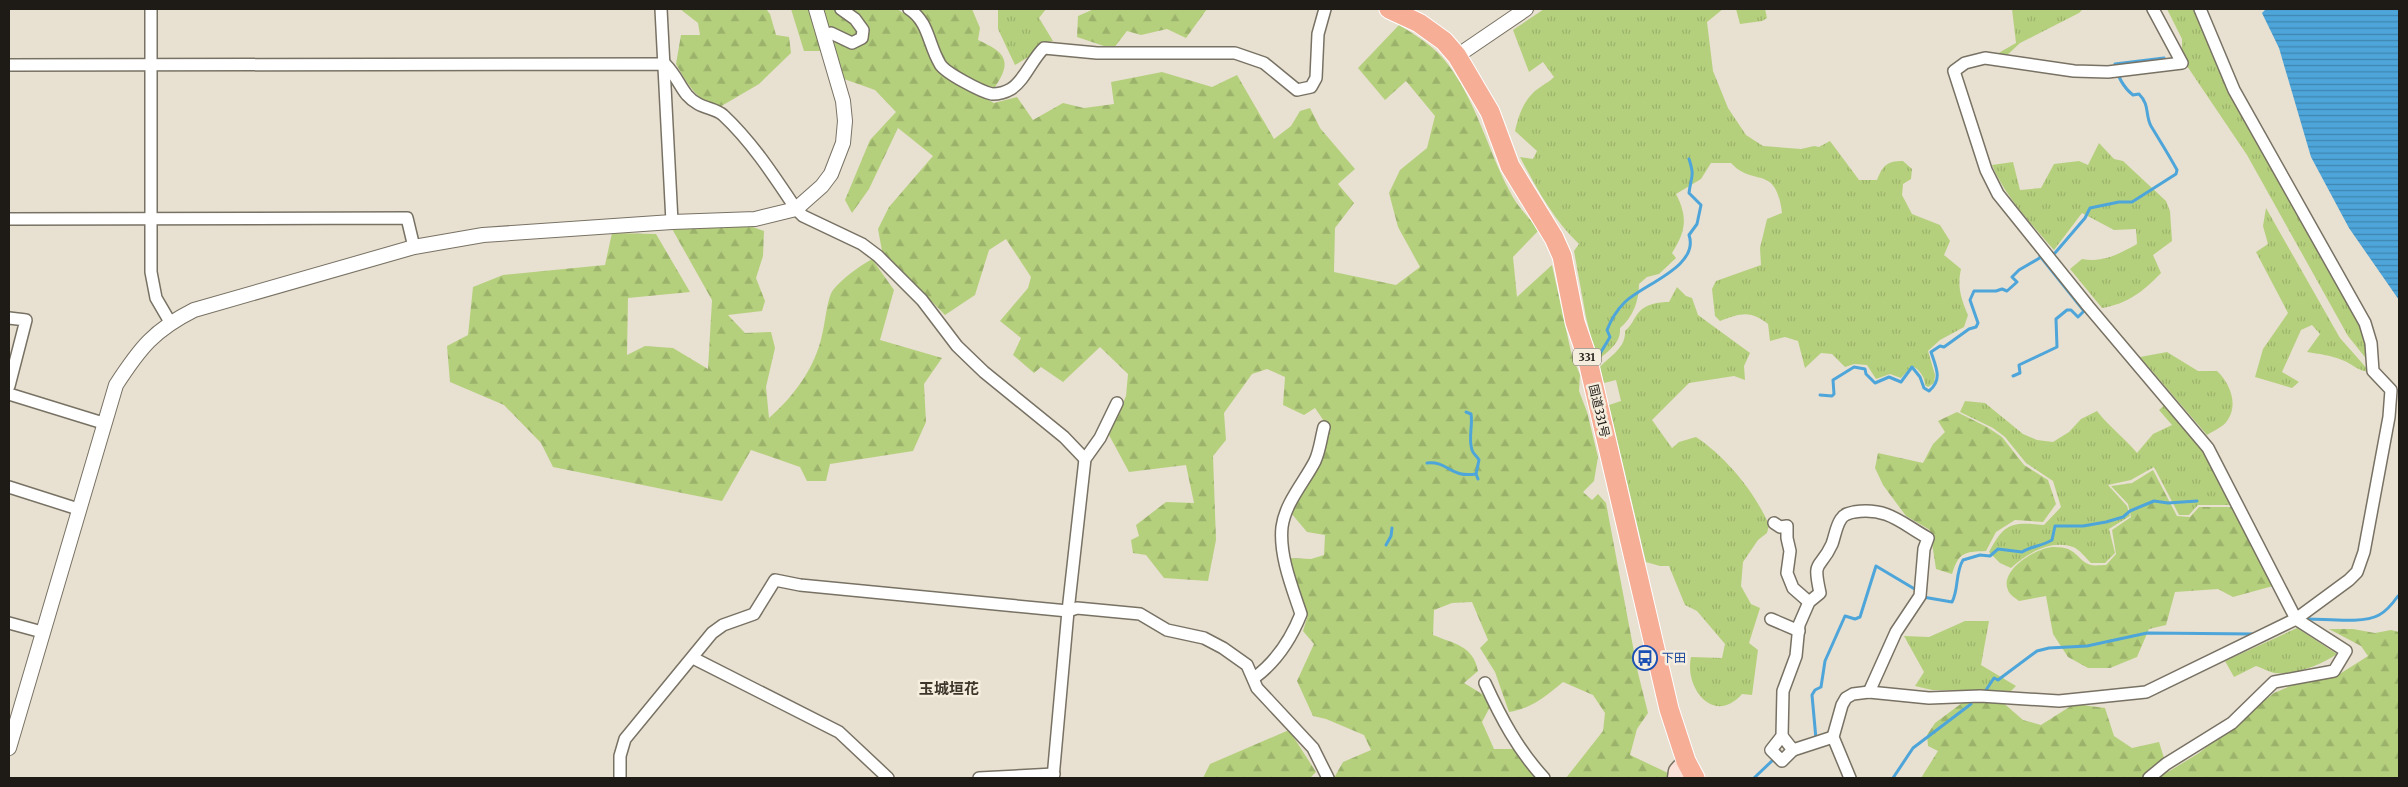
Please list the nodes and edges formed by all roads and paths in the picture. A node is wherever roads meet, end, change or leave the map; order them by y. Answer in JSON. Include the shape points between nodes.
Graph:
{"nodes":[{"id":1,"x":151,"y":9,"type":"edge"},
{"id":2,"x":662,"y":9,"type":"edge"},
{"id":3,"x":841,"y":9,"type":"edge"},
{"id":4,"x":909,"y":9,"type":"edge"},
{"id":5,"x":1325,"y":9,"type":"edge"},
{"id":6,"x":1389,"y":9,"type":"edge"},
{"id":7,"x":1526,"y":9,"type":"edge"},
{"id":8,"x":2153,"y":9,"type":"edge"},
{"id":9,"x":2200,"y":9,"type":"edge"},
{"id":10,"x":817,"y":13,"type":"edge"},
{"id":11,"x":823,"y":35,"type":"junction"},
{"id":12,"x":1457,"y":56,"type":"junction"},
{"id":13,"x":151,"y":64,"type":"junction"},
{"id":14,"x":665,"y":64,"type":"junction"},
{"id":15,"x":9,"y":65,"type":"edge"},
{"id":16,"x":796,"y":209,"type":"junction"},
{"id":17,"x":9,"y":219,"type":"edge"},
{"id":18,"x":151,"y":219,"type":"junction"},
{"id":19,"x":672,"y":222,"type":"junction"},
{"id":20,"x":414,"y":247,"type":"junction"},
{"id":21,"x":9,"y":318,"type":"edge"},
{"id":22,"x":170,"y":322,"type":"junction"},
{"id":23,"x":9,"y":386,"type":"edge"},
{"id":24,"x":9,"y":394,"type":"edge"},
{"id":25,"x":1117,"y":403,"type":"dead end"},
{"id":26,"x":103,"y":423,"type":"junction"},
{"id":27,"x":1324,"y":427,"type":"dead end"},
{"id":28,"x":1085,"y":459,"type":"junction"},
{"id":29,"x":9,"y":487,"type":"edge"},
{"id":30,"x":78,"y":509,"type":"junction"},
{"id":31,"x":1774,"y":523,"type":"dead end"},
{"id":32,"x":1808,"y":602,"type":"junction"},
{"id":33,"x":1068,"y":611,"type":"junction"},
{"id":34,"x":1771,"y":619,"type":"dead end"},
{"id":35,"x":2296,"y":619,"type":"junction"},
{"id":36,"x":9,"y":622,"type":"edge"},
{"id":37,"x":1799,"y":631,"type":"junction"},
{"id":38,"x":42,"y":632,"type":"junction"},
{"id":39,"x":693,"y":658,"type":"junction"},
{"id":40,"x":1254,"y":678,"type":"junction"},
{"id":41,"x":1486,"y":683,"type":"dead end"},
{"id":42,"x":1869,"y":692,"type":"junction"},
{"id":43,"x":1782,"y":736,"type":"junction"},
{"id":44,"x":1833,"y":736,"type":"junction"},
{"id":45,"x":9,"y":748,"type":"edge"},
{"id":46,"x":1793,"y":750,"type":"junction"},
{"id":47,"x":1686,"y":761,"type":"junction"},
{"id":48,"x":1053,"y":776,"type":"edge"},
{"id":49,"x":620,"y":778,"type":"edge"},
{"id":50,"x":888,"y":778,"type":"edge"},
{"id":51,"x":978,"y":778,"type":"edge"},
{"id":52,"x":1328,"y":778,"type":"edge"},
{"id":53,"x":1544,"y":778,"type":"edge"},
{"id":54,"x":1676,"y":778,"type":"edge"},
{"id":55,"x":1695,"y":778,"type":"edge"},
{"id":56,"x":1850,"y":778,"type":"edge"},
{"id":57,"x":2149,"y":778,"type":"edge"}],
"edges":[{"from":1,"to":13,"type":"street"},
{"from":2,"to":14,"type":"street"},
{"from":3,"to":11,"type":"street","via":[[856,18],[863,30],[862,38],[852,43],[831,33]]},
{"from":4,"to":5,"type":"street","via":[[925,25],[944,69],[994,94],[1011,89],[1044,48],[1097,53],[1235,53],[1264,63],[1297,90],[1310,87],[1314,85],[1318,69],[1318,34]]},
{"from":6,"to":12,"type":"highway","name":"国道331号","number":"331","via":[[1427,28]]},
{"from":7,"to":12,"type":"street"},
{"from":8,"to":35,"type":"street","via":[[2182,63],[2108,72],[1985,58],[1965,63],[1954,71],[1992,184],[2019,222],[2208,448]]},
{"from":9,"to":35,"type":"street","via":[[2234,90],[2365,323],[2374,359],[2373,371],[2391,390],[2389,418],[2364,552],[2356,572],[2326,599]]},
{"from":10,"to":11,"type":"street"},
{"from":11,"to":16,"type":"street","via":[[843,101],[842,143],[831,174]]},
{"from":12,"to":47,"type":"highway","name":"国道331号","number":"331","via":[[1490,112],[1519,183],[1562,256],[1575,322],[1589,364],[1669,709]]},
{"from":13,"to":14,"type":"street"},
{"from":13,"to":15,"type":"street"},
{"from":13,"to":18,"type":"street"},
{"from":14,"to":16,"type":"street","via":[[676,74],[687,95],[703,108],[722,114],[754,149]]},
{"from":14,"to":19,"type":"street"},
{"from":16,"to":19,"type":"street","via":[[755,219]]},
{"from":16,"to":28,"type":"street","via":[[803,216],[862,244],[878,256],[922,300],[957,346],[1064,437]]},
{"from":17,"to":18,"type":"street"},
{"from":18,"to":20,"type":"street","via":[[407,218]]},
{"from":18,"to":22,"type":"street","via":[[151,272],[156,298]]},
{"from":19,"to":20,"type":"street","via":[[483,235]]},
{"from":20,"to":22,"type":"street","via":[[226,300]]},
{"from":21,"to":23,"type":"street","via":[[26,320]]},
{"from":22,"to":26,"type":"street","via":[[136,355],[116,385]]},
{"from":24,"to":26,"type":"street"},
{"from":25,"to":28,"type":"street","via":[[1100,438]]},
{"from":26,"to":30,"type":"street"},
{"from":27,"to":40,"type":"street","via":[[1316,459],[1282,526],[1291,585],[1301,614],[1294,632],[1269,667]]},
{"from":28,"to":33,"type":"street"},
{"from":29,"to":30,"type":"street"},
{"from":30,"to":38,"type":"street"},
{"from":31,"to":32,"type":"street","via":[[1787,526],[1790,551],[1787,573],[1793,588]]},
{"from":32,"to":37,"type":"street"},
{"from":32,"to":42,"type":"street","via":[[1820,593],[1817,565],[1846,514],[1870,510],[1890,515],[1928,538],[1920,596],[1896,632]]},
{"from":33,"to":39,"type":"street","via":[[774,580],[754,614],[712,633]]},
{"from":33,"to":40,"type":"street","via":[[1076,608],[1140,614],[1168,630],[1209,640],[1248,665]]},
{"from":33,"to":48,"type":"street"},
{"from":34,"to":37,"type":"street"},
{"from":35,"to":42,"type":"street","via":[[2146,692],[2059,701],[1980,696],[1929,698]]},
{"from":35,"to":57,"type":"street","via":[[2346,651],[2334,671],[2274,682],[2232,723]]},
{"from":36,"to":38,"type":"street"},
{"from":37,"to":43,"type":"street","via":[[1796,656],[1783,690]]},
{"from":38,"to":45,"type":"street"},
{"from":39,"to":49,"type":"street","via":[[625,739],[620,756]]},
{"from":39,"to":50,"type":"street","via":[[839,732]]},
{"from":40,"to":52,"type":"street","via":[[1257,688],[1312,748]]},
{"from":41,"to":53,"type":"street","via":[[1504,723],[1527,760]]},
{"from":42,"to":44,"type":"street","via":[[1846,698]]},
{"from":43,"to":46,"type":"street"},
{"from":43,"to":46,"type":"street","via":[[1772,753],[1782,761]]},
{"from":44,"to":46,"type":"street"},
{"from":44,"to":56,"type":"street"},
{"from":47,"to":54,"type":"main road","via":[[1677,771]]},
{"from":47,"to":55,"type":"highway","name":"国道331号","number":"331"},
{"from":48,"to":51,"type":"street"}]}
